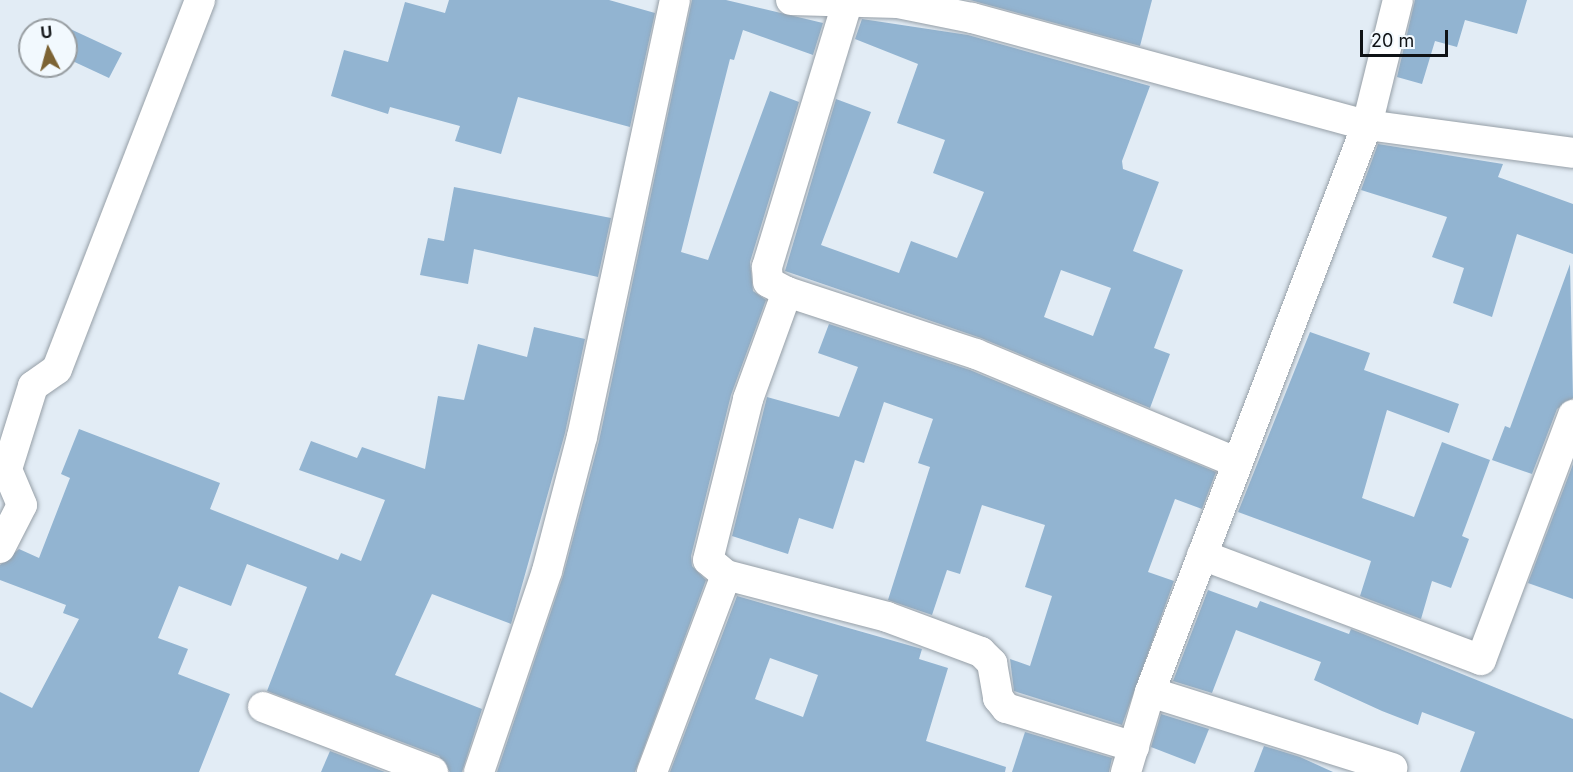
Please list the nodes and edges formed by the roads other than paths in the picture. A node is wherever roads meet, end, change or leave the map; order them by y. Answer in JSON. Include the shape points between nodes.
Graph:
{"nodes":[{"id":1,"x":200,"y":0,"type":"edge"},
{"id":2,"x":675,"y":0,"type":"edge"},
{"id":3,"x":1398,"y":0,"type":"edge"},
{"id":4,"x":819,"y":2,"type":"edge"},
{"id":5,"x":1367,"y":125,"type":"junction"},
{"id":6,"x":1573,"y":153,"type":"edge"},
{"id":7,"x":787,"y":292,"type":"junction"},
{"id":8,"x":1573,"y":415,"type":"edge"},
{"id":9,"x":1236,"y":462,"type":"junction"},
{"id":10,"x":0,"y":548,"type":"edge"},
{"id":11,"x":1202,"y":555,"type":"junction"},
{"id":12,"x":726,"y":575,"type":"junction"},
{"id":13,"x":1149,"y":692,"type":"junction"},
{"id":14,"x":263,"y":707,"type":"dead end"},
{"id":15,"x":1130,"y":759,"type":"edge"},
{"id":16,"x":385,"y":765,"type":"edge"},
{"id":17,"x":1392,"y":768,"type":"dead end"},
{"id":18,"x":433,"y":772,"type":"edge"},
{"id":19,"x":479,"y":772,"type":"edge"},
{"id":20,"x":652,"y":772,"type":"edge"}],
"edges":[{"from":1,"to":10,"type":"street","via":[[57,369],[33,386],[8,470],[22,505]]},
{"from":2,"to":19,"type":"street","via":[[650,97],[582,437],[547,571]]},
{"from":3,"to":5,"type":"street"},
{"from":4,"to":5,"type":"street","via":[[898,3],[972,18]]},
{"from":4,"to":7,"type":"street","via":[[767,267],[768,282]]},
{"from":5,"to":6,"type":"street"},
{"from":5,"to":9,"type":"street"},
{"from":7,"to":9,"type":"street","via":[[976,354]]},
{"from":7,"to":12,"type":"street","via":[[748,399],[708,560]]},
{"from":8,"to":11,"type":"street","via":[[1480,660]]},
{"from":9,"to":11,"type":"street"},
{"from":11,"to":13,"type":"street"},
{"from":12,"to":15,"type":"street","via":[[887,617],[981,652],[992,663],[998,698],[1006,708]]},
{"from":12,"to":20,"type":"street"},
{"from":13,"to":15,"type":"street"},
{"from":13,"to":17,"type":"street"},
{"from":14,"to":16,"type":"street"},
{"from":16,"to":18,"type":"street"}]}
